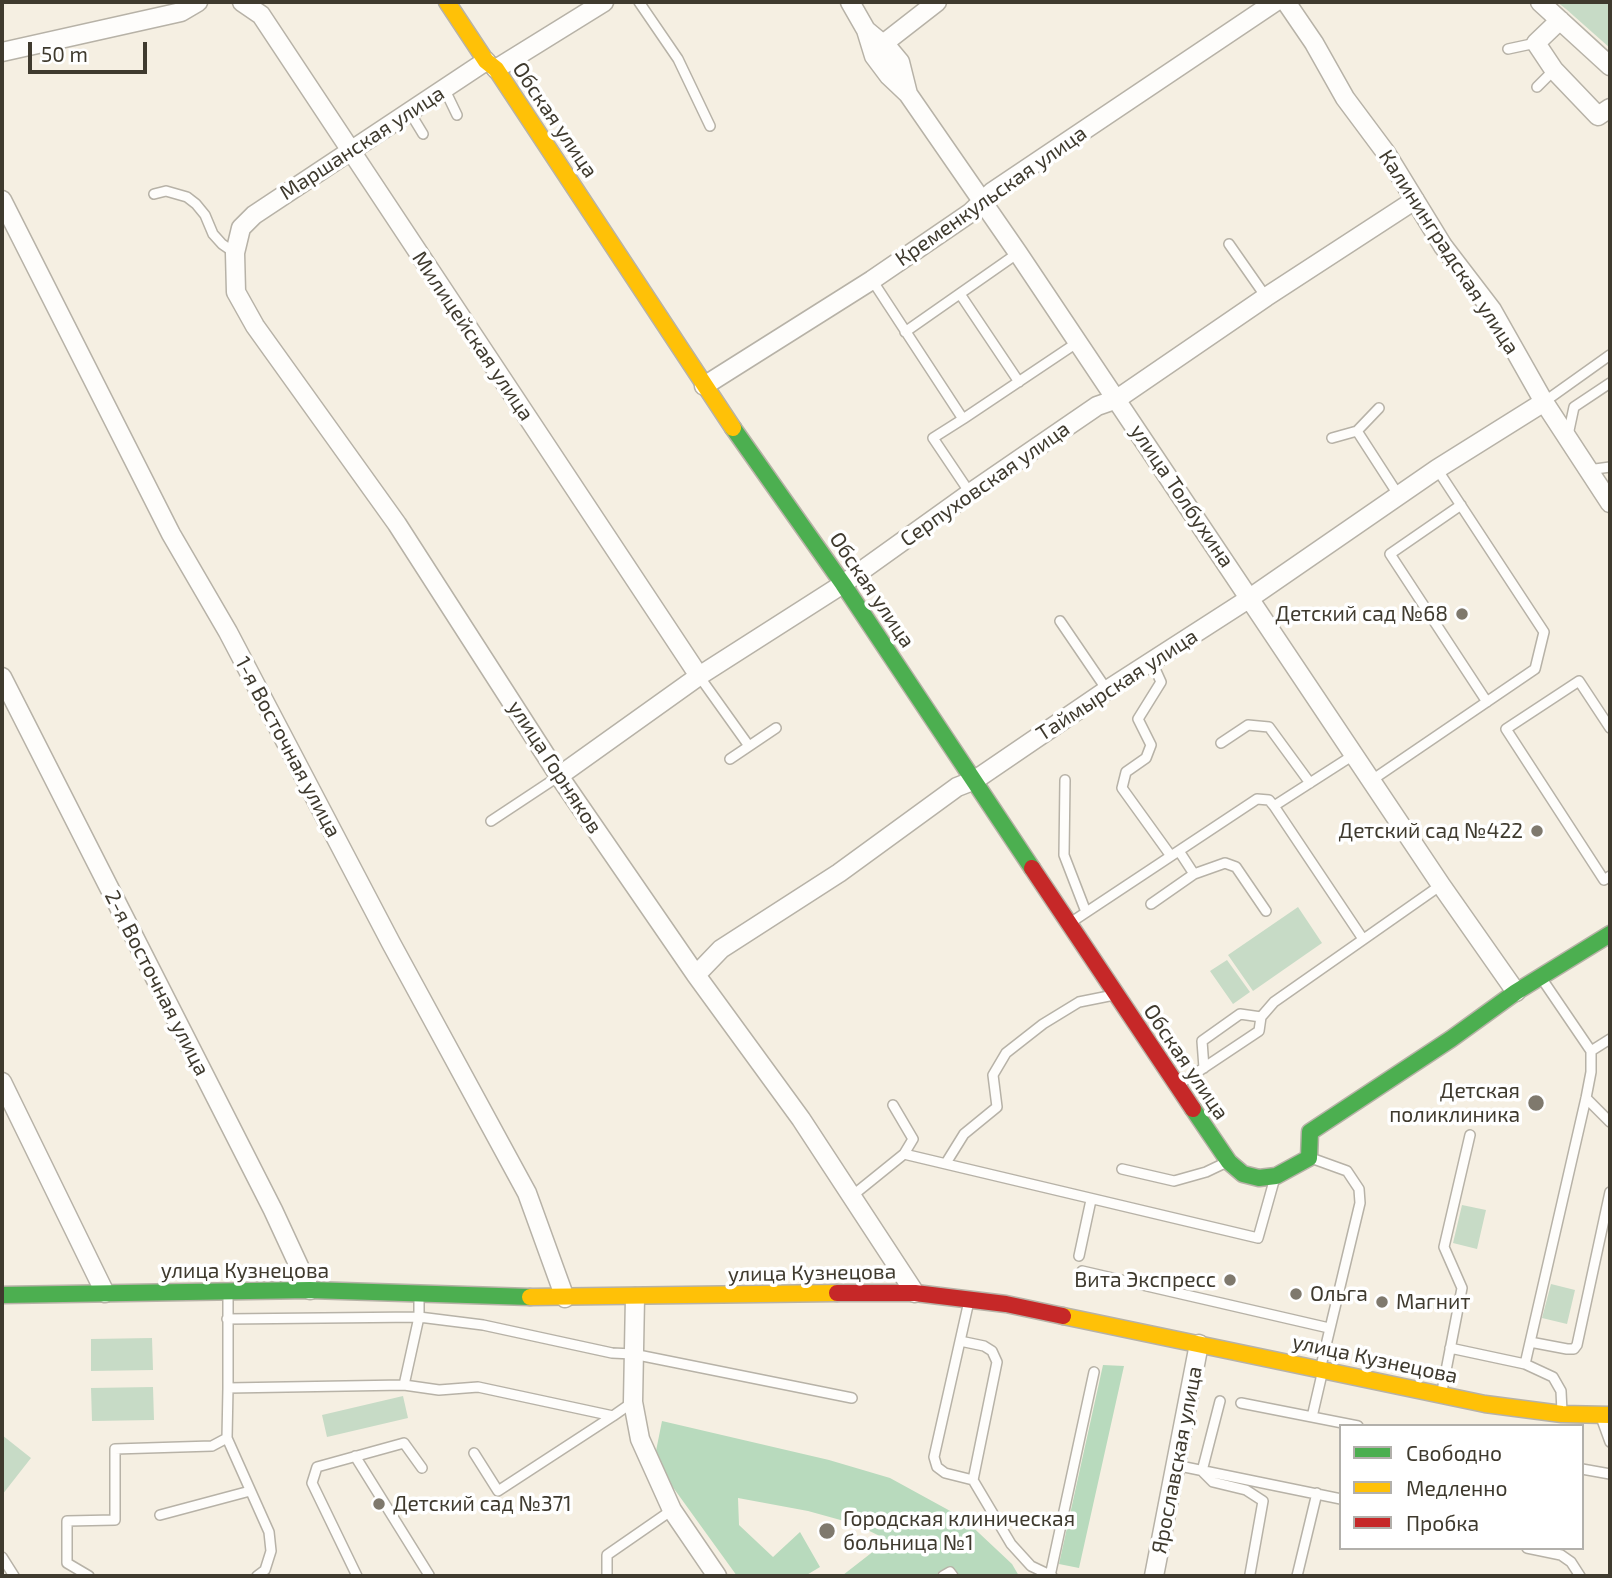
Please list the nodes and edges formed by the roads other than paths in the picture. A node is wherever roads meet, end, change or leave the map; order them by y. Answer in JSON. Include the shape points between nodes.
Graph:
{"nodes":[{"id":1,"x":198,"y":2,"type":"edge"},
{"id":2,"x":242,"y":2,"type":"edge"},
{"id":3,"x":447,"y":2,"type":"edge"},
{"id":4,"x":604,"y":2,"type":"edge"},
{"id":5,"x":639,"y":2,"type":"edge"},
{"id":6,"x":850,"y":2,"type":"edge"},
{"id":7,"x":937,"y":2,"type":"edge"},
{"id":8,"x":1275,"y":2,"type":"edge"},
{"id":9,"x":1286,"y":2,"type":"edge"},
{"id":10,"x":1540,"y":2,"type":"edge"},
{"id":11,"x":1560,"y":20,"type":"junction"},
{"id":12,"x":866,"y":30,"type":"junction"},
{"id":13,"x":1536,"y":43,"type":"junction"},
{"id":14,"x":884,"y":44,"type":"junction"},
{"id":15,"x":1508,"y":48,"type":"dead end"},
{"id":16,"x":2,"y":52,"type":"edge"},
{"id":17,"x":491,"y":65,"type":"junction"},
{"id":18,"x":1610,"y":66,"type":"edge"},
{"id":19,"x":1553,"y":71,"type":"junction"},
{"id":20,"x":1537,"y":87,"type":"dead end"},
{"id":21,"x":444,"y":88,"type":"junction"},
{"id":22,"x":908,"y":94,"type":"junction"},
{"id":23,"x":1610,"y":108,"type":"edge"},
{"id":24,"x":410,"y":111,"type":"junction"},
{"id":25,"x":457,"y":115,"type":"dead end"},
{"id":26,"x":710,"y":125,"type":"dead end"},
{"id":27,"x":423,"y":134,"type":"dead end"},
{"id":28,"x":350,"y":150,"type":"junction"},
{"id":29,"x":154,"y":194,"type":"dead end"},
{"id":30,"x":2,"y":200,"type":"edge"},
{"id":31,"x":1415,"y":200,"type":"junction"},
{"id":32,"x":981,"y":203,"type":"junction"},
{"id":33,"x":241,"y":228,"type":"joint"},
{"id":34,"x":1229,"y":244,"type":"dead end"},
{"id":35,"x":235,"y":253,"type":"junction"},
{"id":36,"x":1018,"y":253,"type":"junction"},
{"id":37,"x":872,"y":280,"type":"junction"},
{"id":38,"x":960,"y":294,"type":"junction"},
{"id":39,"x":1266,"y":297,"type":"junction"},
{"id":40,"x":905,"y":332,"type":"junction"},
{"id":41,"x":1077,"y":342,"type":"junction"},
{"id":42,"x":1610,"y":355,"type":"edge"},
{"id":43,"x":1018,"y":382,"type":"junction"},
{"id":44,"x":1610,"y":383,"type":"edge"},
{"id":45,"x":704,"y":386,"type":"junction"},
{"id":46,"x":1117,"y":399,"type":"junction"},
{"id":47,"x":1544,"y":402,"type":"junction"},
{"id":48,"x":1379,"y":408,"type":"dead end"},
{"id":49,"x":963,"y":419,"type":"junction"},
{"id":50,"x":1357,"y":431,"type":"junction"},
{"id":51,"x":1567,"y":437,"type":"junction"},
{"id":52,"x":1332,"y":438,"type":"dead end"},
{"id":53,"x":1610,"y":467,"type":"edge"},
{"id":54,"x":1437,"y":469,"type":"junction"},
{"id":55,"x":1588,"y":470,"type":"junction"},
{"id":56,"x":970,"y":493,"type":"junction"},
{"id":57,"x":1399,"y":496,"type":"junction"},
{"id":58,"x":1610,"y":503,"type":"edge"},
{"id":59,"x":1461,"y":505,"type":"junction"},
{"id":60,"x":843,"y":584,"type":"junction"},
{"id":61,"x":1250,"y":598,"type":"junction"},
{"id":62,"x":1060,"y":621,"type":"dead end"},
{"id":63,"x":1152,"y":662,"type":"junction"},
{"id":64,"x":699,"y":676,"type":"junction"},
{"id":65,"x":2,"y":677,"type":"edge"},
{"id":66,"x":1107,"y":690,"type":"junction"},
{"id":67,"x":1487,"y":702,"type":"junction"},
{"id":68,"x":776,"y":728,"type":"dead end"},
{"id":69,"x":1610,"y":728,"type":"edge"},
{"id":70,"x":1221,"y":744,"type":"dead end"},
{"id":71,"x":748,"y":746,"type":"junction"},
{"id":72,"x":1355,"y":754,"type":"junction"},
{"id":73,"x":730,"y":760,"type":"dead end"},
{"id":74,"x":559,"y":776,"type":"junction"},
{"id":75,"x":975,"y":780,"type":"junction"},
{"id":76,"x":1065,"y":780,"type":"dead end"},
{"id":77,"x":1372,"y":780,"type":"junction"},
{"id":78,"x":1310,"y":783,"type":"junction"},
{"id":79,"x":1274,"y":806,"type":"junction"},
{"id":80,"x":491,"y":821,"type":"dead end"},
{"id":81,"x":1175,"y":854,"type":"junction"},
{"id":82,"x":1194,"y":874,"type":"junction"},
{"id":83,"x":1610,"y":876,"type":"edge"},
{"id":84,"x":1441,"y":885,"type":"junction"},
{"id":85,"x":1152,"y":904,"type":"dead end"},
{"id":86,"x":1266,"y":911,"type":"dead end"},
{"id":87,"x":1086,"y":912,"type":"junction"},
{"id":88,"x":1068,"y":924,"type":"junction"},
{"id":89,"x":1610,"y":934,"type":"edge"},
{"id":90,"x":1363,"y":939,"type":"junction"},
{"id":91,"x":696,"y":975,"type":"junction"},
{"id":92,"x":1541,"y":977,"type":"junction"},
{"id":93,"x":1516,"y":992,"type":"junction"},
{"id":94,"x":1115,"y":994,"type":"junction"},
{"id":95,"x":1261,"y":1017,"type":"junction"},
{"id":96,"x":1610,"y":1039,"type":"edge"},
{"id":97,"x":1591,"y":1051,"type":"junction"},
{"id":98,"x":1204,"y":1068,"type":"junction"},
{"id":99,"x":2,"y":1082,"type":"edge"},
{"id":100,"x":1177,"y":1086,"type":"junction"},
{"id":101,"x":1586,"y":1098,"type":"junction"},
{"id":102,"x":893,"y":1105,"type":"dead end"},
{"id":103,"x":1610,"y":1122,"type":"edge"},
{"id":104,"x":1470,"y":1135,"type":"dead end"},
{"id":105,"x":904,"y":1154,"type":"junction"},
{"id":106,"x":1309,"y":1158,"type":"junction"},
{"id":107,"x":1229,"y":1162,"type":"junction"},
{"id":108,"x":946,"y":1163,"type":"junction"},
{"id":109,"x":1122,"y":1169,"type":"dead end"},
{"id":110,"x":1276,"y":1176,"type":"junction"},
{"id":111,"x":1610,"y":1192,"type":"edge"},
{"id":112,"x":852,"y":1196,"type":"junction"},
{"id":113,"x":1091,"y":1200,"type":"junction"},
{"id":114,"x":1079,"y":1256,"type":"dead end"},
{"id":115,"x":1083,"y":1271,"type":"dead end"},
{"id":116,"x":310,"y":1290,"type":"junction"},
{"id":117,"x":228,"y":1291,"type":"junction"},
{"id":118,"x":106,"y":1293,"type":"junction"},
{"id":119,"x":419,"y":1293,"type":"junction"},
{"id":120,"x":915,"y":1293,"type":"junction"},
{"id":121,"x":2,"y":1295,"type":"edge"},
{"id":122,"x":635,"y":1297,"type":"junction"},
{"id":123,"x":565,"y":1298,"type":"junction"},
{"id":124,"x":969,"y":1299,"type":"junction"},
{"id":125,"x":419,"y":1317,"type":"junction"},
{"id":126,"x":227,"y":1319,"type":"junction"},
{"id":127,"x":1329,"y":1328,"type":"junction"},
{"id":128,"x":960,"y":1340,"type":"junction"},
{"id":129,"x":1530,"y":1342,"type":"junction"},
{"id":130,"x":1199,"y":1343,"type":"junction"},
{"id":131,"x":1450,"y":1348,"type":"junction"},
{"id":132,"x":633,"y":1353,"type":"junction"},
{"id":133,"x":1525,"y":1364,"type":"junction"},
{"id":134,"x":1322,"y":1370,"type":"junction"},
{"id":135,"x":1094,"y":1372,"type":"dead end"},
{"id":136,"x":404,"y":1385,"type":"junction"},
{"id":137,"x":228,"y":1388,"type":"junction"},
{"id":138,"x":1441,"y":1395,"type":"junction"},
{"id":139,"x":852,"y":1398,"type":"dead end"},
{"id":140,"x":1220,"y":1401,"type":"dead end"},
{"id":141,"x":633,"y":1402,"type":"junction"},
{"id":142,"x":1241,"y":1403,"type":"dead end"},
{"id":143,"x":1562,"y":1414,"type":"junction"},
{"id":144,"x":1605,"y":1415,"type":"edge"},
{"id":145,"x":613,"y":1416,"type":"junction"},
{"id":146,"x":1312,"y":1417,"type":"junction"},
{"id":147,"x":1348,"y":1424,"type":"edge"},
{"id":148,"x":227,"y":1438,"type":"junction"},
{"id":149,"x":1610,"y":1442,"type":"edge"},
{"id":150,"x":474,"y":1453,"type":"dead end"},
{"id":151,"x":355,"y":1456,"type":"junction"},
{"id":152,"x":1175,"y":1465,"type":"junction"},
{"id":153,"x":422,"y":1468,"type":"dead end"},
{"id":154,"x":1584,"y":1469,"type":"edge"},
{"id":155,"x":1202,"y":1471,"type":"junction"},
{"id":156,"x":1610,"y":1474,"type":"edge"},
{"id":157,"x":973,"y":1479,"type":"junction"},
{"id":158,"x":250,"y":1491,"type":"junction"},
{"id":159,"x":1317,"y":1493,"type":"junction"},
{"id":160,"x":1339,"y":1498,"type":"edge"},
{"id":161,"x":671,"y":1510,"type":"junction"},
{"id":162,"x":160,"y":1516,"type":"dead end"},
{"id":163,"x":1537,"y":1550,"type":"edge"},
{"id":164,"x":2,"y":1557,"type":"edge"},
{"id":165,"x":1250,"y":1574,"type":"dead end"},
{"id":166,"x":14,"y":1576,"type":"edge"},
{"id":167,"x":89,"y":1576,"type":"edge"},
{"id":168,"x":257,"y":1576,"type":"edge"},
{"id":169,"x":357,"y":1576,"type":"edge"},
{"id":170,"x":427,"y":1576,"type":"edge"},
{"id":171,"x":607,"y":1576,"type":"edge"},
{"id":172,"x":717,"y":1576,"type":"edge"},
{"id":173,"x":943,"y":1576,"type":"edge"},
{"id":174,"x":953,"y":1576,"type":"edge"},
{"id":175,"x":1051,"y":1576,"type":"edge"},
{"id":176,"x":1154,"y":1576,"type":"edge"},
{"id":177,"x":1297,"y":1576,"type":"edge"},
{"id":178,"x":1580,"y":1576,"type":"edge"}],
"edges":[{"from":1,"to":16,"type":"street","via":[[181,12]]},
{"from":2,"to":28,"type":"street","name":"Милицейская улица","via":[[261,15]]},
{"from":3,"to":17,"type":"street","name":"Обская улица"},
{"from":4,"to":17,"type":"street","name":"Маршанская улица"},
{"from":5,"to":26,"type":"lane","via":[[678,59]]},
{"from":6,"to":12,"type":"street","name":"улица Толбухина"},
{"from":7,"to":14,"type":"street"},
{"from":8,"to":32,"type":"street","name":"Кременкульская улица"},
{"from":9,"to":31,"type":"street","name":"Калининградская улица"},
{"from":10,"to":11,"type":"street"},
{"from":11,"to":13,"type":"street"},
{"from":11,"to":18,"type":"street"},
{"from":12,"to":14,"type":"street"},
{"from":12,"to":22,"type":"street","name":"улица Толбухина","via":[[874,56]]},
{"from":13,"to":15,"type":"lane"},
{"from":13,"to":19,"type":"street"},
{"from":14,"to":22,"type":"street","via":[[900,62]]},
{"from":17,"to":21,"type":"street","name":"Маршанская улица"},
{"from":17,"to":45,"type":"street","name":"Обская улица"},
{"from":19,"to":20,"type":"lane"},
{"from":19,"to":23,"type":"street","via":[[1598,116]]},
{"from":21,"to":24,"type":"street","name":"Маршанская улица"},
{"from":21,"to":25,"type":"lane"},
{"from":22,"to":32,"type":"street","name":"улица Толбухина"},
{"from":24,"to":27,"type":"lane"},
{"from":24,"to":28,"type":"street","name":"Маршанская улица"},
{"from":28,"to":33,"type":"street","name":"Маршанская улица"},
{"from":28,"to":64,"type":"street","name":"Милицейская улица"},
{"from":29,"to":35,"type":"lane","via":[[166,191],[187,197],[201,209],[213,234]]},
{"from":30,"to":123,"type":"street","name":"1-я Восточная улица","via":[[171,534],[228,632],[527,1193]]},
{"from":31,"to":39,"type":"street","name":"Серпуховская улица"},
{"from":31,"to":47,"type":"street","name":"Калининградская улица","via":[[1492,310]]},
{"from":32,"to":36,"type":"street","name":"улица Толбухина"},
{"from":32,"to":37,"type":"street","name":"Кременкульская улица"},
{"from":33,"to":35,"type":"street","name":"улица Горняков"},
{"from":34,"to":39,"type":"lane"},
{"from":35,"to":74,"type":"street","name":"улица Горняков","via":[[236,292],[255,326],[397,524]]},
{"from":36,"to":38,"type":"lane"},
{"from":36,"to":41,"type":"street","name":"улица Толбухина"},
{"from":37,"to":40,"type":"lane"},
{"from":37,"to":45,"type":"street","name":"Кременкульская улица"},
{"from":38,"to":40,"type":"lane"},
{"from":38,"to":43,"type":"lane"},
{"from":39,"to":46,"type":"street","name":"Серпуховская улица"},
{"from":40,"to":49,"type":"lane"},
{"from":41,"to":43,"type":"lane"},
{"from":41,"to":46,"type":"street","name":"улица Толбухина"},
{"from":42,"to":47,"type":"lane"},
{"from":43,"to":49,"type":"lane"},
{"from":44,"to":51,"type":"lane","via":[[1574,407]]},
{"from":45,"to":60,"type":"street","name":"Обская улица"},
{"from":46,"to":56,"type":"street","name":"Серпуховская улица","via":[[1097,406]]},
{"from":46,"to":61,"type":"street","name":"улица Толбухина"},
{"from":47,"to":51,"type":"street","name":"Калининградская улица"},
{"from":47,"to":54,"type":"street","name":"Таймырская улица"},
{"from":48,"to":50,"type":"lane"},
{"from":49,"to":56,"type":"lane","via":[[933,438]]},
{"from":50,"to":52,"type":"lane"},
{"from":50,"to":57,"type":"lane"},
{"from":51,"to":55,"type":"street","name":"Калининградская улица"},
{"from":53,"to":55,"type":"lane"},
{"from":54,"to":57,"type":"street","name":"Таймырская улица"},
{"from":54,"to":59,"type":"lane"},
{"from":55,"to":58,"type":"street","name":"Калининградская улица"},
{"from":56,"to":60,"type":"street","name":"Серпуховская улица"},
{"from":57,"to":61,"type":"street","name":"Таймырская улица"},
{"from":59,"to":67,"type":"lane","via":[[1544,632],[1535,669]]},
{"from":59,"to":67,"type":"lane","via":[[1390,554]]},
{"from":60,"to":64,"type":"street","name":"Серпуховская улица"},
{"from":60,"to":75,"type":"street","name":"Обская улица"},
{"from":61,"to":63,"type":"street","name":"Таймырская улица"},
{"from":61,"to":72,"type":"street","name":"улица Толбухина"},
{"from":62,"to":66,"type":"lane"},
{"from":63,"to":66,"type":"street","name":"Таймырская улица"},
{"from":63,"to":81,"type":"lane","via":[[1161,682],[1138,719],[1151,746],[1146,758],[1126,772],[1122,788]]},
{"from":64,"to":71,"type":"lane"},
{"from":64,"to":74,"type":"street","name":"Серпуховская улица"},
{"from":65,"to":116,"type":"street","name":"2-я Восточная улица"},
{"from":66,"to":75,"type":"street","name":"Таймырская улица"},
{"from":67,"to":77,"type":"lane"},
{"from":68,"to":71,"type":"lane"},
{"from":69,"to":83,"type":"lane","via":[[1579,681],[1506,729],[1604,880]]},
{"from":70,"to":78,"type":"lane","via":[[1248,724],[1269,727]]},
{"from":71,"to":73,"type":"lane"},
{"from":72,"to":77,"type":"street","name":"улица Толбухина"},
{"from":72,"to":78,"type":"lane"},
{"from":74,"to":80,"type":"lane"},
{"from":74,"to":91,"type":"street","name":"улица Горняков"},
{"from":75,"to":88,"type":"street","name":"Обская улица"},
{"from":75,"to":91,"type":"street","name":"Таймырская улица","via":[[957,787],[839,873],[720,948]]},
{"from":76,"to":87,"type":"lane","via":[[1064,855]]},
{"from":77,"to":84,"type":"street","name":"улица Толбухина"},
{"from":78,"to":79,"type":"lane"},
{"from":79,"to":81,"type":"lane","via":[[1269,800],[1257,799]]},
{"from":79,"to":90,"type":"lane"},
{"from":81,"to":82,"type":"lane"},
{"from":81,"to":87,"type":"lane"},
{"from":82,"to":85,"type":"lane"},
{"from":82,"to":86,"type":"lane","via":[[1231,864]]},
{"from":84,"to":90,"type":"lane"},
{"from":84,"to":93,"type":"street","name":"улица Толбухина"},
{"from":87,"to":88,"type":"lane"},
{"from":88,"to":94,"type":"street","name":"Обская улица"},
{"from":89,"to":92,"type":"street"},
{"from":90,"to":95,"type":"lane","via":[[1274,1002]]},
{"from":91,"to":112,"type":"street","name":"улица Горняков"},
{"from":92,"to":93,"type":"street"},
{"from":92,"to":97,"type":"lane"},
{"from":93,"to":106,"type":"street","via":[[1310,1132]]},
{"from":94,"to":100,"type":"street","name":"Обская улица"},
{"from":94,"to":108,"type":"lane","via":[[1079,1002],[1006,1053],[993,1075],[996,1107],[964,1134]]},
{"from":95,"to":98,"type":"lane","via":[[1259,1031]]},
{"from":95,"to":98,"type":"lane","via":[[1240,1014],[1202,1041]]},
{"from":96,"to":97,"type":"lane"},
{"from":97,"to":101,"type":"lane"},
{"from":98,"to":100,"type":"lane"},
{"from":99,"to":118,"type":"street"},
{"from":100,"to":107,"type":"street","name":"Обская улица"},
{"from":101,"to":103,"type":"lane"},
{"from":101,"to":129,"type":"lane"},
{"from":102,"to":105,"type":"lane","via":[[913,1139]]},
{"from":104,"to":131,"type":"lane","via":[[1444,1247],[1462,1288]]},
{"from":105,"to":108,"type":"lane"},
{"from":105,"to":112,"type":"lane"},
{"from":106,"to":110,"type":"street"},
{"from":106,"to":127,"type":"lane","via":[[1347,1171],[1359,1189],[1360,1203]]},
{"from":107,"to":109,"type":"lane","via":[[1174,1181]]},
{"from":107,"to":110,"type":"street","name":"Обская улица","via":[[1243,1174]]},
{"from":108,"to":113,"type":"lane"},
{"from":110,"to":113,"type":"lane","via":[[1258,1238]]},
{"from":111,"to":129,"type":"lane","via":[[1577,1345],[1567,1349]]},
{"from":112,"to":120,"type":"street","name":"улица Горняков"},
{"from":113,"to":114,"type":"lane"},
{"from":115,"to":127,"type":"lane"},
{"from":116,"to":117,"type":"street","name":"улица Кузнецова"},
{"from":116,"to":119,"type":"street","name":"улица Кузнецова"},
{"from":117,"to":118,"type":"street","name":"улица Кузнецова"},
{"from":117,"to":126,"type":"lane"},
{"from":118,"to":121,"type":"street","name":"улица Кузнецова"},
{"from":119,"to":123,"type":"street","name":"улица Кузнецова"},
{"from":119,"to":125,"type":"lane"},
{"from":120,"to":122,"type":"street","name":"улица Кузнецова"},
{"from":120,"to":124,"type":"street","name":"улица Кузнецова"},
{"from":122,"to":123,"type":"street","name":"улица Кузнецова"},
{"from":122,"to":132,"type":"street"},
{"from":124,"to":128,"type":"lane"},
{"from":124,"to":130,"type":"street","name":"улица Кузнецова"},
{"from":125,"to":126,"type":"lane"},
{"from":125,"to":132,"type":"lane"},
{"from":125,"to":136,"type":"lane"},
{"from":126,"to":137,"type":"lane"},
{"from":127,"to":134,"type":"lane"},
{"from":128,"to":157,"type":"lane","via":[[984,1346],[997,1362]]},
{"from":128,"to":157,"type":"lane","via":[[934,1457],[945,1474]]},
{"from":129,"to":133,"type":"lane"},
{"from":130,"to":134,"type":"street","name":"улица Кузнецова"},
{"from":130,"to":152,"type":"street","name":"Ярославская улица"},
{"from":131,"to":133,"type":"lane"},
{"from":131,"to":138,"type":"lane"},
{"from":132,"to":139,"type":"lane"},
{"from":132,"to":141,"type":"street"},
{"from":133,"to":143,"type":"lane","via":[[1553,1377],[1561,1391]]},
{"from":134,"to":138,"type":"street","name":"улица Кузнецова"},
{"from":134,"to":146,"type":"lane"},
{"from":135,"to":175,"type":"lane"},
{"from":136,"to":137,"type":"lane"},
{"from":136,"to":145,"type":"lane","via":[[439,1390],[478,1387]]},
{"from":137,"to":148,"type":"lane"},
{"from":138,"to":143,"type":"street","name":"улица Кузнецова","via":[[1506,1412]]},
{"from":140,"to":155,"type":"lane"},
{"from":141,"to":145,"type":"lane"},
{"from":141,"to":161,"type":"street","via":[[640,1439]]},
{"from":142,"to":146,"type":"lane"},
{"from":143,"to":144,"type":"street","name":"улица Кузнецова"},
{"from":144,"to":149,"type":"lane"},
{"from":145,"to":150,"type":"lane","via":[[498,1491]]},
{"from":146,"to":147,"type":"lane"},
{"from":148,"to":158,"type":"lane"},
{"from":148,"to":167,"type":"lane","via":[[212,1446],[115,1449],[116,1520],[67,1521],[67,1563]]},
{"from":151,"to":153,"type":"lane","via":[[404,1443]]},
{"from":151,"to":169,"type":"lane","via":[[317,1467],[312,1483]]},
{"from":151,"to":170,"type":"lane"},
{"from":152,"to":155,"type":"lane"},
{"from":152,"to":176,"type":"street","name":"Ярославская улица"},
{"from":154,"to":156,"type":"lane"},
{"from":155,"to":159,"type":"lane"},
{"from":155,"to":165,"type":"lane","via":[[1213,1482],[1246,1490],[1263,1501]]},
{"from":157,"to":175,"type":"lane","via":[[1011,1544],[1031,1566]]},
{"from":158,"to":162,"type":"lane"},
{"from":158,"to":168,"type":"lane","via":[[269,1532],[271,1551],[265,1570]]},
{"from":159,"to":160,"type":"lane"},
{"from":159,"to":177,"type":"lane"},
{"from":161,"to":171,"type":"lane","via":[[607,1555]]},
{"from":161,"to":172,"type":"street"},
{"from":163,"to":178,"type":"lane","via":[[1561,1555]]},
{"from":164,"to":166,"type":"lane"},
{"from":173,"to":174,"type":"lane","via":[[950,1572]]}]}
